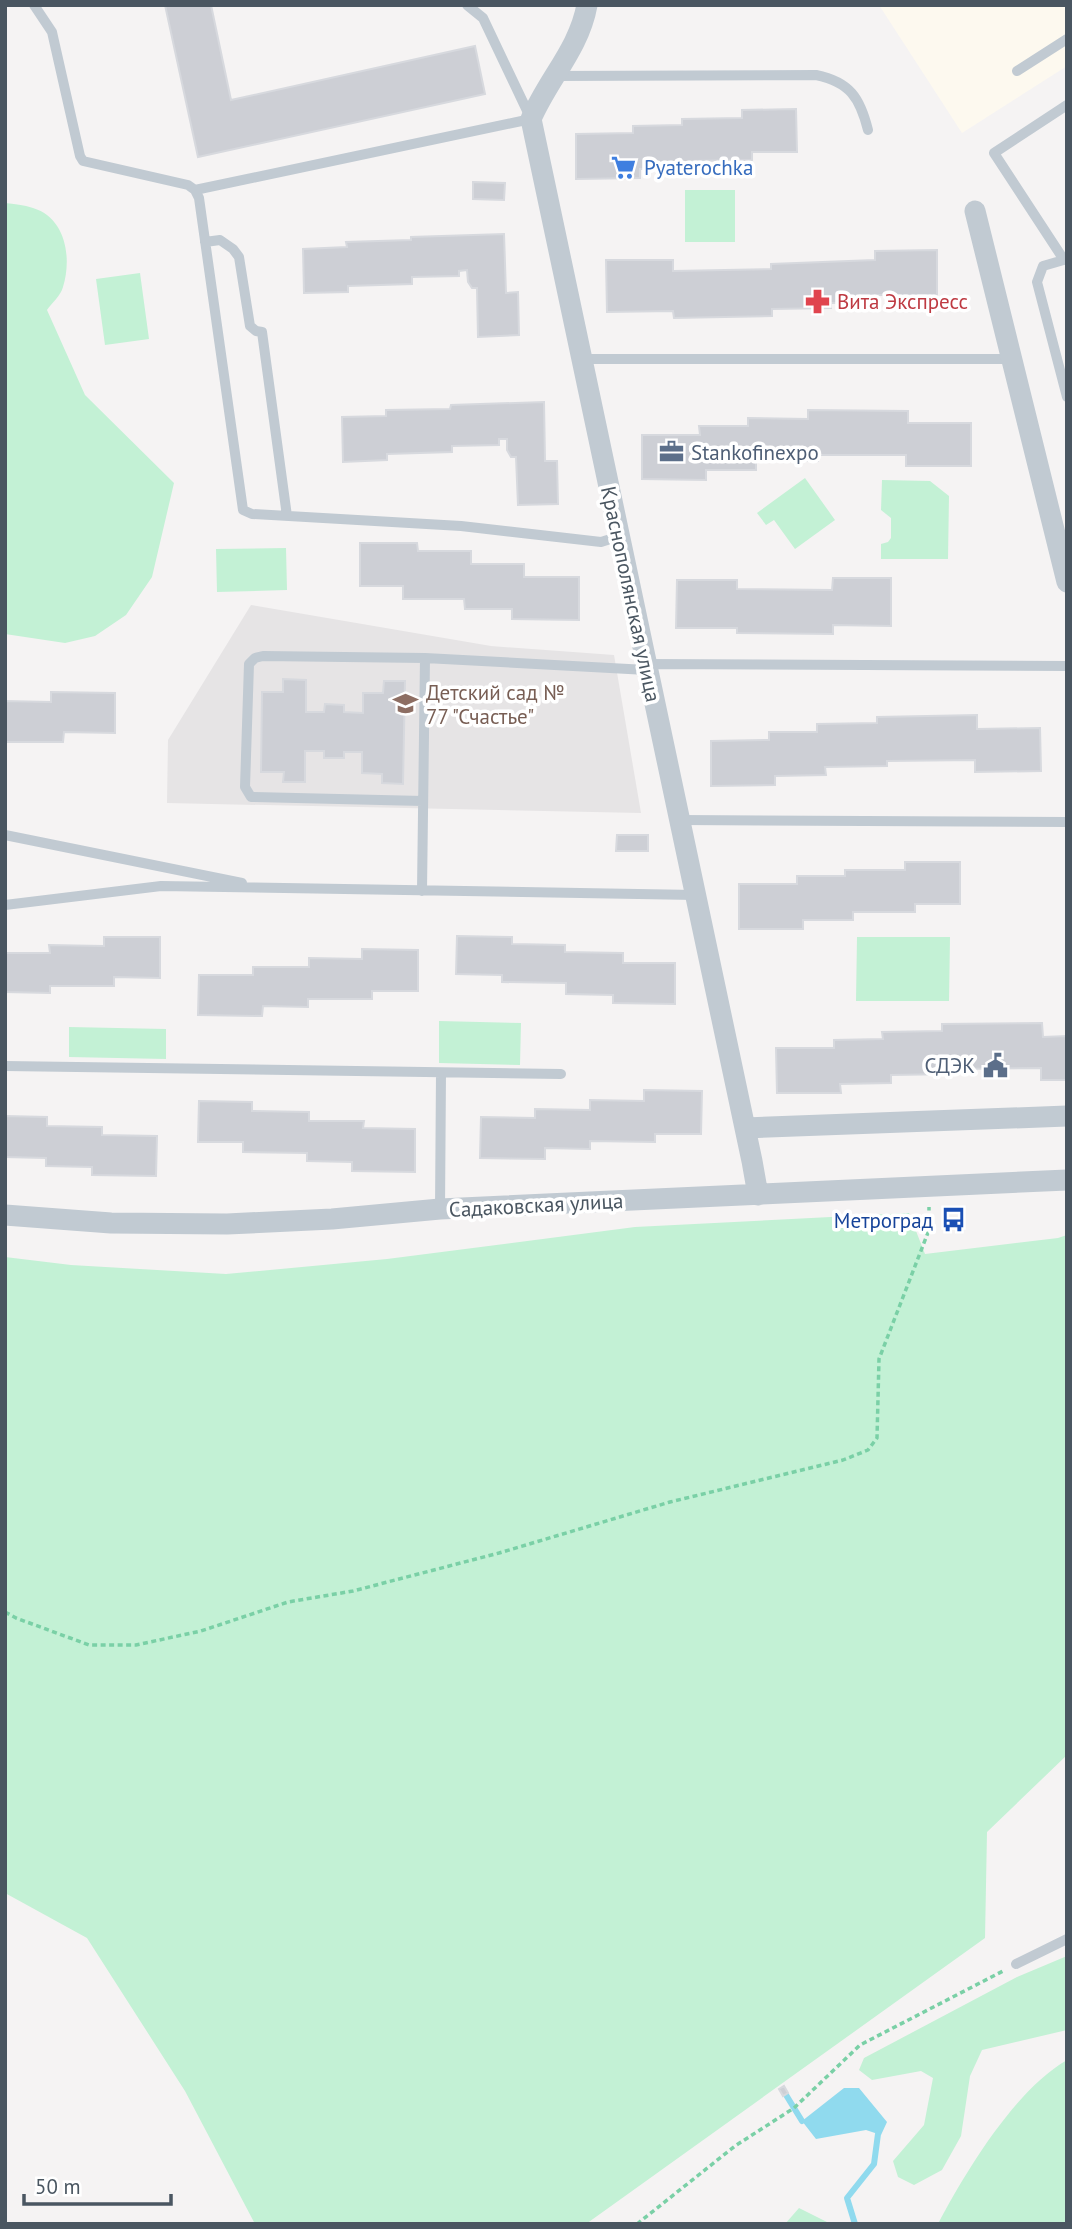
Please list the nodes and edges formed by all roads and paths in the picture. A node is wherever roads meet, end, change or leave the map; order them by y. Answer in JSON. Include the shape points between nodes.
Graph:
{"nodes":[{"id":1,"x":34,"y":5,"type":"edge"},
{"id":2,"x":467,"y":5,"type":"edge"},
{"id":3,"x":587,"y":5,"type":"edge"},
{"id":4,"x":1067,"y":39,"type":"edge"},
{"id":5,"x":1017,"y":71,"type":"dead end"},
{"id":6,"x":555,"y":76,"type":"junction"},
{"id":7,"x":1067,"y":105,"type":"edge"},
{"id":8,"x":531,"y":119,"type":"junction"},
{"id":9,"x":869,"y":130,"type":"dead end"},
{"id":10,"x":195,"y":190,"type":"junction"},
{"id":11,"x":975,"y":211,"type":"dead end"},
{"id":12,"x":205,"y":242,"type":"junction"},
{"id":13,"x":1065,"y":260,"type":"edge"},
{"id":14,"x":582,"y":359,"type":"junction"},
{"id":15,"x":1012,"y":359,"type":"junction"},
{"id":16,"x":1067,"y":397,"type":"edge"},
{"id":17,"x":287,"y":516,"type":"junction"},
{"id":18,"x":620,"y":536,"type":"junction"},
{"id":19,"x":1067,"y":582,"type":"edge"},
{"id":20,"x":425,"y":658,"type":"junction"},
{"id":21,"x":1067,"y":666,"type":"edge"},
{"id":22,"x":646,"y":667,"type":"junction"},
{"id":23,"x":423,"y":801,"type":"junction"},
{"id":24,"x":680,"y":820,"type":"junction"},
{"id":25,"x":1067,"y":822,"type":"edge"},
{"id":26,"x":5,"y":835,"type":"edge"},
{"id":27,"x":269,"y":889,"type":"junction"},
{"id":28,"x":422,"y":891,"type":"junction"},
{"id":29,"x":695,"y":895,"type":"junction"},
{"id":30,"x":5,"y":905,"type":"edge"},
{"id":31,"x":5,"y":1066,"type":"edge"},
{"id":32,"x":441,"y":1073,"type":"junction"},
{"id":33,"x":561,"y":1074,"type":"dead end"},
{"id":34,"x":1067,"y":1116,"type":"edge"},
{"id":35,"x":745,"y":1128,"type":"junction"},
{"id":36,"x":1067,"y":1180,"type":"edge"},
{"id":37,"x":929,"y":1188,"type":"junction"},
{"id":38,"x":758,"y":1195,"type":"junction"},
{"id":39,"x":440,"y":1209,"type":"junction"},
{"id":40,"x":5,"y":1215,"type":"edge"},
{"id":41,"x":5,"y":1612,"type":"edge"},
{"id":42,"x":1067,"y":1939,"type":"edge"},
{"id":43,"x":1016,"y":1964,"type":"joint"},
{"id":44,"x":637,"y":2224,"type":"edge"}],
"edges":[{"from":1,"to":10,"type":"lane","via":[[52,32],[83,161]]},
{"from":2,"to":8,"type":"lane","via":[[483,18]]},
{"from":3,"to":6,"type":"street","via":[[575,44]]},
{"from":4,"to":5,"type":"lane"},
{"from":6,"to":8,"type":"street"},
{"from":6,"to":9,"type":"lane","via":[[816,75],[846,86],[862,105]]},
{"from":7,"to":13,"type":"lane","via":[[994,153]]},
{"from":8,"to":10,"type":"lane"},
{"from":8,"to":14,"type":"street","name":"Краснополянская улица"},
{"from":10,"to":12,"type":"lane"},
{"from":11,"to":15,"type":"street"},
{"from":12,"to":17,"type":"lane","via":[[220,240],[239,257],[250,326],[262,332]]},
{"from":12,"to":17,"type":"lane","via":[[241,505],[246,513]]},
{"from":13,"to":16,"type":"lane","via":[[1043,266],[1037,282]]},
{"from":14,"to":15,"type":"lane"},
{"from":14,"to":18,"type":"street","name":"Краснополянская улица"},
{"from":15,"to":19,"type":"street"},
{"from":17,"to":18,"type":"lane","via":[[461,526],[601,542]]},
{"from":18,"to":22,"type":"street","name":"Краснополянская улица"},
{"from":20,"to":22,"type":"lane"},
{"from":20,"to":23,"type":"lane"},
{"from":20,"to":23,"type":"lane","via":[[255,658],[247,673],[245,787],[251,797]]},
{"from":21,"to":22,"type":"lane"},
{"from":22,"to":24,"type":"street","name":"Краснополянская улица"},
{"from":23,"to":28,"type":"lane"},
{"from":24,"to":25,"type":"lane"},
{"from":24,"to":29,"type":"street","name":"Краснополянская улица"},
{"from":26,"to":27,"type":"lane"},
{"from":27,"to":28,"type":"lane"},
{"from":27,"to":30,"type":"lane","via":[[152,886]]},
{"from":28,"to":29,"type":"lane"},
{"from":29,"to":35,"type":"street","name":"Краснополянская улица"},
{"from":31,"to":32,"type":"lane"},
{"from":32,"to":33,"type":"lane"},
{"from":32,"to":39,"type":"lane"},
{"from":34,"to":35,"type":"street"},
{"from":35,"to":38,"type":"street","name":"Краснополянская улица"},
{"from":36,"to":37,"type":"street","name":"Садаковская улица"},
{"from":37,"to":38,"type":"street","name":"Садаковская улица"},
{"from":37,"to":41,"type":"path","via":[[929,1230],[879,1359],[877,1438],[868,1450],[499,1553],[353,1591],[288,1602],[201,1631],[135,1645],[89,1645]]},
{"from":38,"to":39,"type":"street","name":"Садаковская улица"},
{"from":39,"to":40,"type":"street","name":"Садаковская улица","via":[[227,1224],[111,1223]]},
{"from":42,"to":43,"type":"lane"},
{"from":43,"to":44,"type":"path","via":[[860,2045],[794,2108],[735,2146]]}]}
